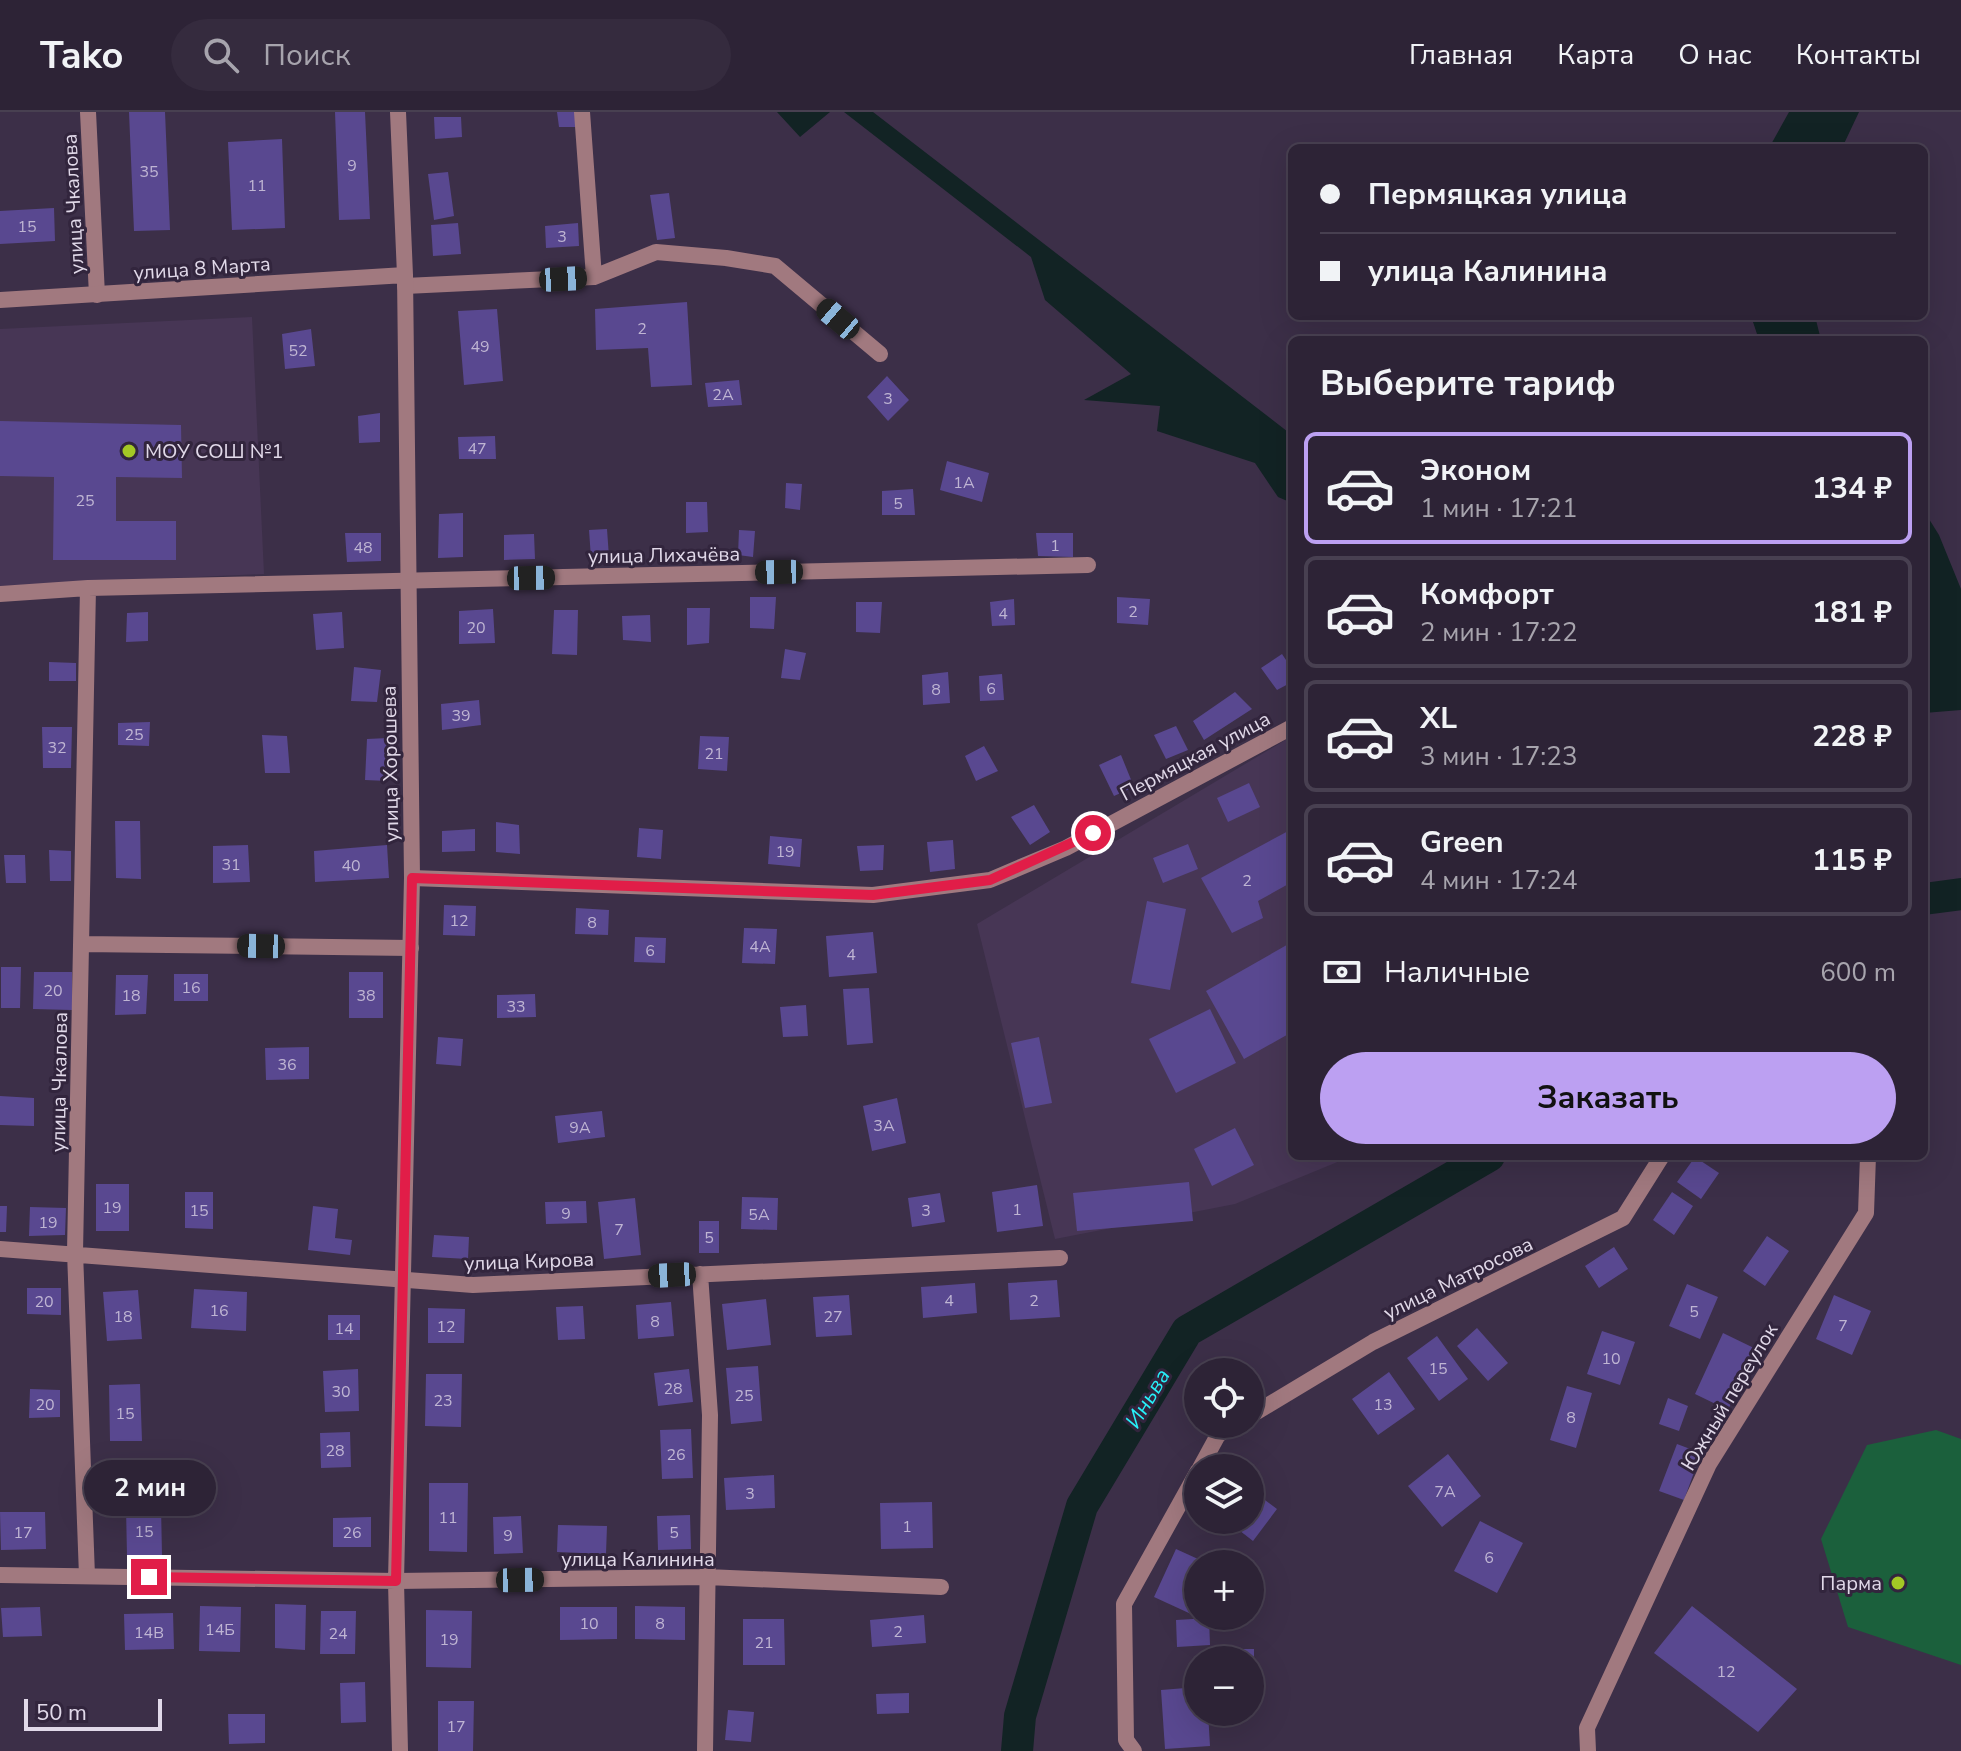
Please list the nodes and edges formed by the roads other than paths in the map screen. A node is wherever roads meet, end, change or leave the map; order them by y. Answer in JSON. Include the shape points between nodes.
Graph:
{"nodes":[{"id":1,"x":88,"y":112,"type":"edge"},
{"id":2,"x":398,"y":112,"type":"edge"},
{"id":3,"x":582,"y":112,"type":"edge"},
{"id":4,"x":594,"y":277,"type":"junction"},
{"id":5,"x":405,"y":281,"type":"junction"},
{"id":6,"x":97,"y":295,"type":"junction"},
{"id":7,"x":0,"y":300,"type":"edge"},
{"id":8,"x":880,"y":354,"type":"dead end"},
{"id":9,"x":1088,"y":565,"type":"dead end"},
{"id":10,"x":407,"y":581,"type":"junction"},
{"id":11,"x":88,"y":588,"type":"junction"},
{"id":12,"x":0,"y":594,"type":"edge"},
{"id":13,"x":1288,"y":733,"type":"edge"},
{"id":14,"x":412,"y":878,"type":"junction"},
{"id":15,"x":81,"y":944,"type":"junction"},
{"id":16,"x":411,"y":948,"type":"junction"},
{"id":17,"x":1659,"y":1160,"type":"edge"},
{"id":18,"x":1868,"y":1160,"type":"edge"},
{"id":19,"x":0,"y":1249,"type":"edge"},
{"id":20,"x":75,"y":1252,"type":"junction"},
{"id":21,"x":1060,"y":1258,"type":"dead end"},
{"id":22,"x":700,"y":1274,"type":"junction"},
{"id":23,"x":405,"y":1277,"type":"junction"},
{"id":24,"x":1264,"y":1408,"type":"edge"},
{"id":25,"x":1184,"y":1497,"type":"edge"},
{"id":26,"x":0,"y":1575,"type":"edge"},
{"id":27,"x":87,"y":1576,"type":"junction"},
{"id":28,"x":707,"y":1577,"type":"junction"},
{"id":29,"x":396,"y":1581,"type":"junction"},
{"id":30,"x":941,"y":1587,"type":"dead end"},
{"id":31,"x":400,"y":1751,"type":"edge"},
{"id":32,"x":705,"y":1751,"type":"edge"},
{"id":33,"x":1134,"y":1751,"type":"edge"},
{"id":34,"x":1588,"y":1751,"type":"edge"}],
"edges":[{"from":1,"to":6,"type":"street","name":"улица Чкалова"},
{"from":2,"to":5,"type":"street","name":"улица Хорошева"},
{"from":3,"to":4,"type":"street"},
{"from":4,"to":5,"type":"street","name":"улица 8 Марта"},
{"from":4,"to":8,"type":"street","name":"улица 8 Марта","via":[[656,252],[775,266]]},
{"from":5,"to":6,"type":"street","name":"улица 8 Марта"},
{"from":5,"to":10,"type":"street","name":"улица Хорошева"},
{"from":6,"to":7,"type":"street","name":"улица 8 Марта"},
{"from":9,"to":10,"type":"street","name":"улица Лихачёва"},
{"from":10,"to":11,"type":"street","name":"улица Лихачёва"},
{"from":10,"to":14,"type":"street","name":"улица Хорошева"},
{"from":11,"to":12,"type":"street","name":"улица Лихачёва"},
{"from":11,"to":15,"type":"street","name":"улица Чкалова"},
{"from":13,"to":14,"type":"street","name":"Пермяцкая улица","via":[[1066,848],[990,880],[873,895]]},
{"from":14,"to":16,"type":"street","name":"улица Хорошева"},
{"from":15,"to":16,"type":"street"},
{"from":15,"to":20,"type":"street","name":"улица Чкалова"},
{"from":16,"to":23,"type":"street","name":"улица Хорошева"},
{"from":17,"to":24,"type":"street","name":"улица Матросова","via":[[1623,1218],[1373,1342]]},
{"from":18,"to":34,"type":"street","name":"Южный переулок","via":[[1866,1213],[1709,1464],[1587,1728]]},
{"from":19,"to":20,"type":"street","name":"улица Кирова"},
{"from":20,"to":23,"type":"street","name":"улица Кирова"},
{"from":20,"to":27,"type":"street","name":"улица Чкалова"},
{"from":21,"to":22,"type":"street","name":"улица Кирова"},
{"from":22,"to":23,"type":"street","name":"улица Кирова","via":[[473,1285]]},
{"from":22,"to":28,"type":"street","via":[[710,1415]]},
{"from":23,"to":29,"type":"street","name":"улица Хорошева"},
{"from":25,"to":33,"type":"street","via":[[1124,1604],[1126,1740]]},
{"from":26,"to":27,"type":"street","name":"улица Калинина"},
{"from":27,"to":29,"type":"street","name":"улица Калинина"},
{"from":28,"to":29,"type":"street","name":"улица Калинина"},
{"from":28,"to":30,"type":"street","name":"улица Калинина"},
{"from":28,"to":32,"type":"street"},
{"from":29,"to":31,"type":"street","name":"улица Хорошева"}]}
